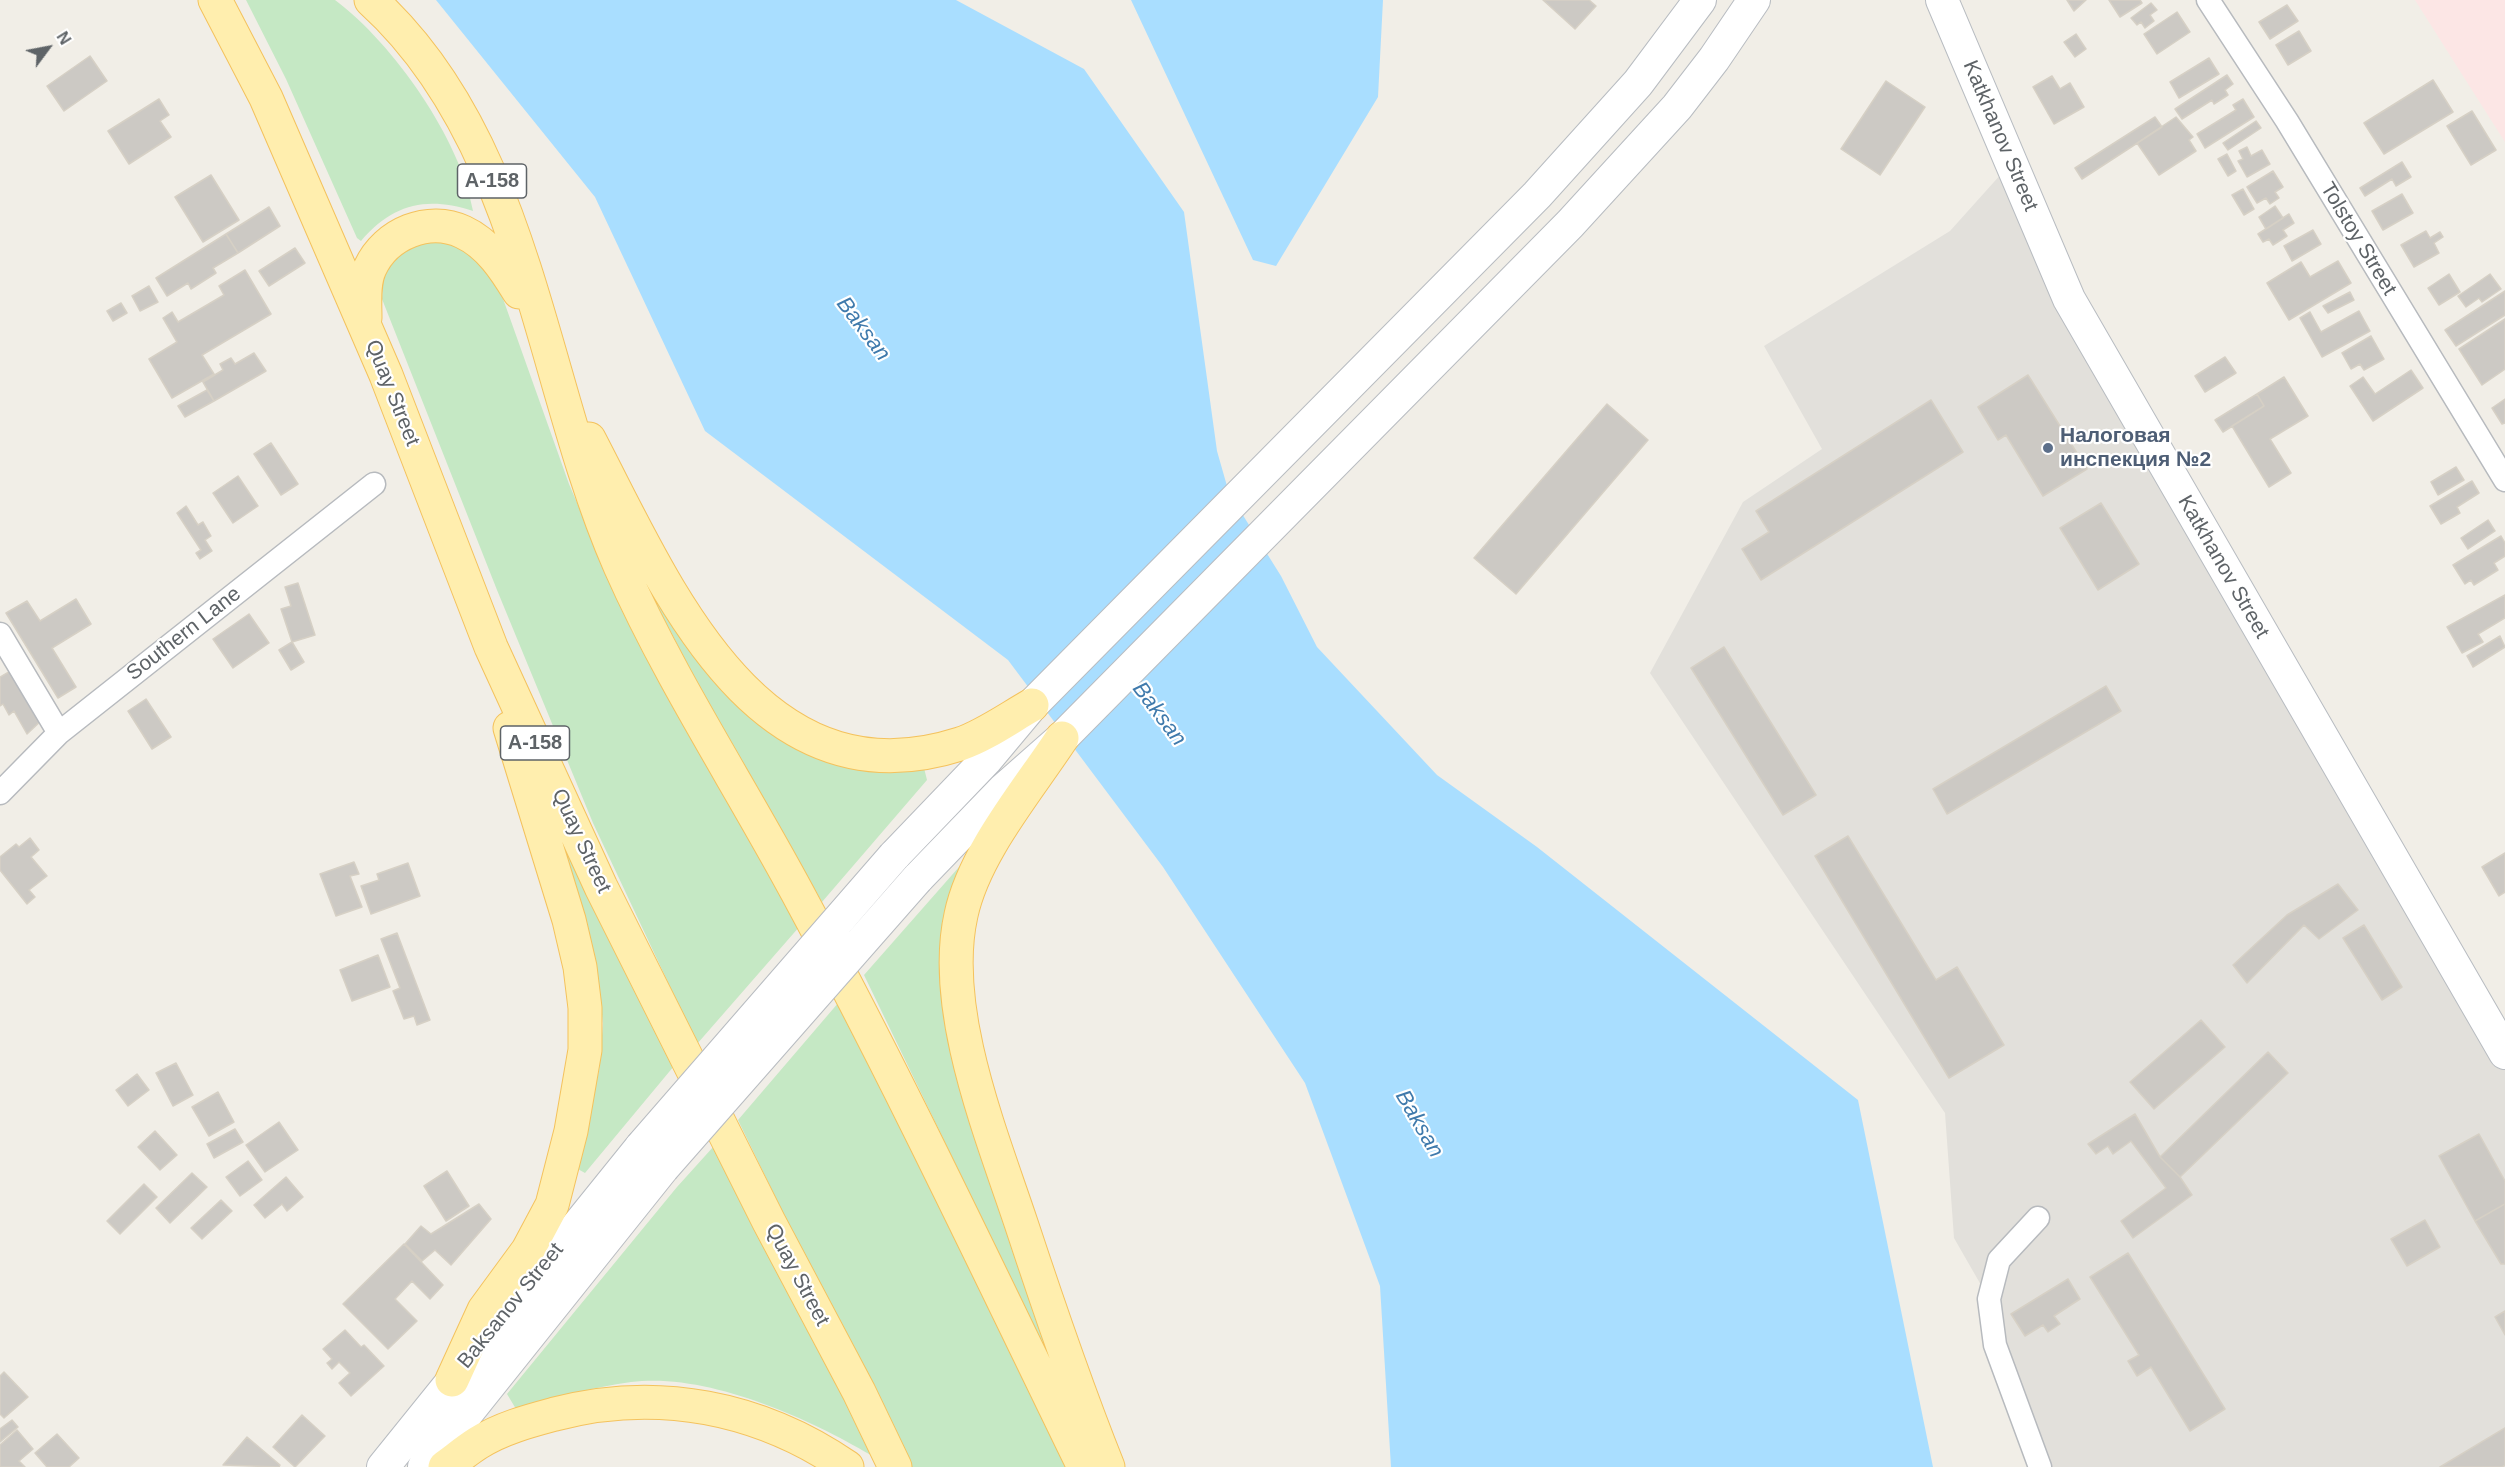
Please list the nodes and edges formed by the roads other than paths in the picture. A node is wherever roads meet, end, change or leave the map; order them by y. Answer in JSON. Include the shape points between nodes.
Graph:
{"nodes":[{"id":1,"x":215,"y":0,"type":"edge"},
{"id":2,"x":372,"y":0,"type":"edge"},
{"id":3,"x":1700,"y":0,"type":"edge"},
{"id":4,"x":1754,"y":0,"type":"edge"},
{"id":5,"x":1942,"y":0,"type":"edge"},
{"id":6,"x":2208,"y":0,"type":"edge"},
{"id":7,"x":366,"y":327,"type":"junction"},
{"id":8,"x":544,"y":332,"type":"junction"},
{"id":9,"x":562,"y":388,"type":"junction"},
{"id":10,"x":2505,"y":480,"type":"edge"},
{"id":11,"x":374,"y":484,"type":"dead end"},
{"id":12,"x":0,"y":634,"type":"edge"},
{"id":13,"x":492,"y":647,"type":"junction"},
{"id":14,"x":1032,"y":705,"type":"junction"},
{"id":15,"x":59,"y":733,"type":"junction"},
{"id":16,"x":1062,"y":738,"type":"junction"},
{"id":17,"x":0,"y":793,"type":"edge"},
{"id":18,"x":2505,"y":1053,"type":"edge"},
{"id":19,"x":2038,"y":1218,"type":"dead end"},
{"id":20,"x":452,"y":1380,"type":"junction"},
{"id":21,"x":383,"y":1467,"type":"edge"},
{"id":22,"x":424,"y":1467,"type":"edge"},
{"id":23,"x":445,"y":1467,"type":"edge"},
{"id":24,"x":847,"y":1467,"type":"edge"},
{"id":25,"x":895,"y":1467,"type":"edge"},
{"id":26,"x":1084,"y":1467,"type":"edge"},
{"id":27,"x":1108,"y":1467,"type":"edge"},
{"id":28,"x":2040,"y":1467,"type":"edge"}],
"edges":[{"from":1,"to":7,"type":"main road","name":"Quay Street","number":"А-158","via":[[266,98]]},
{"from":2,"to":8,"type":"main road","number":"А-158","via":[[399,25],[435,72],[470,132],[498,196]]},
{"from":3,"to":14,"type":"main road","name":"Baksanov Street","via":[[1645,75],[1598,130]]},
{"from":4,"to":16,"type":"main road","name":"Baksanov Street","via":[[1714,59],[1570,224]]},
{"from":5,"to":18,"type":"main road","name":"Katkhanov Street","via":[[2068,299]]},
{"from":6,"to":10,"type":"street","name":"Tolstoy Street","via":[[2287,121]]},
{"from":7,"to":8,"type":"main road","via":[[364,290],[370,268],[383,249],[398,236],[419,227],[441,225],[464,232],[484,246],[503,266]]},
{"from":7,"to":13,"type":"main road","name":"Quay Street","number":"А-158"},
{"from":8,"to":9,"type":"main road","number":"А-158"},
{"from":9,"to":14,"type":"main road","via":[[646,550],[688,621],[732,679],[761,708],[795,730],[832,745],[865,754],[895,756],[962,744]]},
{"from":9,"to":26,"type":"main road","number":"А-158","via":[[589,490],[621,569],[682,689],[878,1045]]},
{"from":11,"to":15,"type":"street","name":"Southern Lane"},
{"from":12,"to":15,"type":"street"},
{"from":13,"to":20,"type":"main road","via":[[510,731],[569,920],[585,1008],[585,1050],[572,1131],[552,1205],[528,1250],[484,1310]]},
{"from":13,"to":25,"type":"main road","name":"Quay Street","number":"А-158","via":[[601,887]]},
{"from":14,"to":20,"type":"main road","name":"Baksanov Street","bridge":true,"via":[[986,760],[894,856],[640,1147]]},
{"from":15,"to":17,"type":"street","name":"Southern Lane"},
{"from":16,"to":22,"type":"main road","name":"Baksanov Street","bridge":true,"via":[[1003,790],[917,879],[663,1168]]},
{"from":16,"to":27,"type":"main road","via":[[999,832],[973,882],[961,913],[955,953],[957,997],[967,1048],[998,1154],[1079,1395]]},
{"from":19,"to":28,"type":"street","via":[[1999,1260],[1989,1299],[1995,1345]]},
{"from":20,"to":21,"type":"main road","name":"Baksanov Street"},
{"from":23,"to":24,"type":"main road","via":[[478,1443],[528,1421],[598,1405],[637,1401],[676,1402],[749,1418],[785,1431]]}]}
